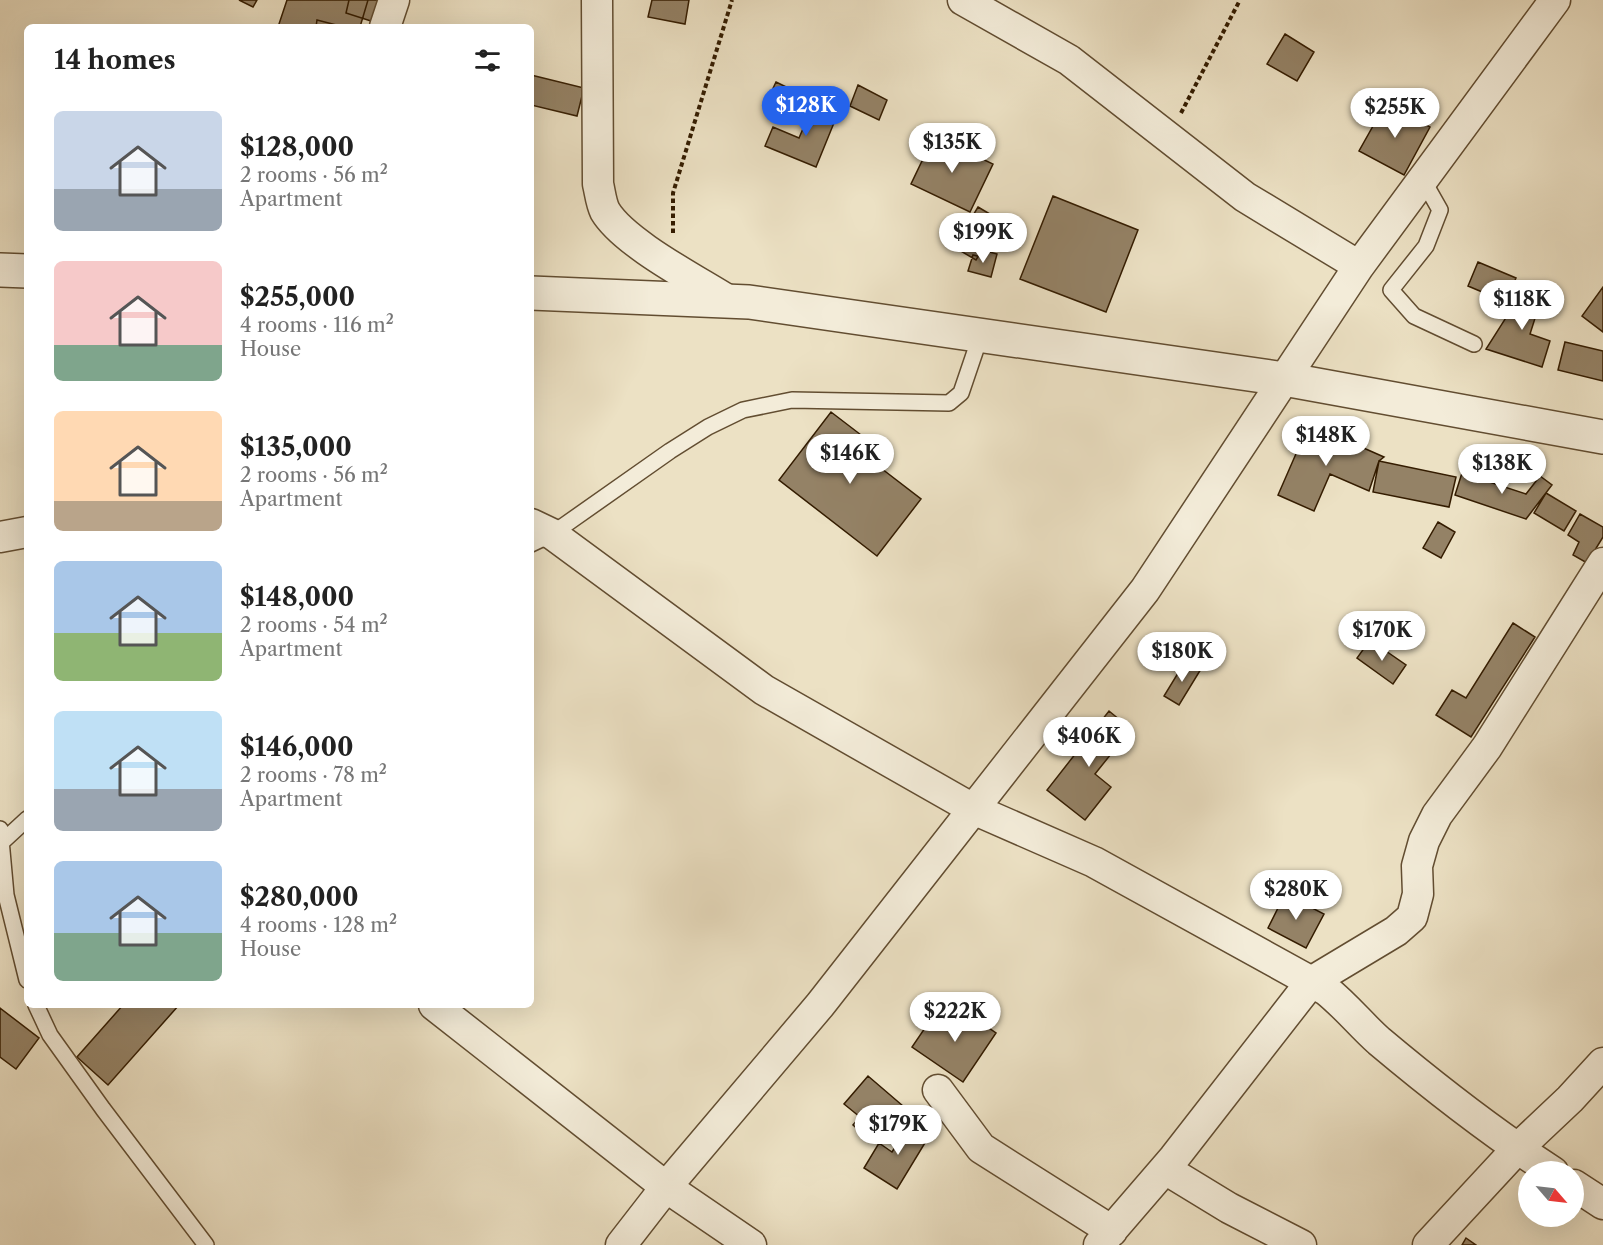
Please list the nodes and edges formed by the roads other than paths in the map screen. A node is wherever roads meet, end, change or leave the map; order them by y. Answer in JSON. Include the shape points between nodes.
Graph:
{"nodes":[{"id":1,"x":394,"y":0,"type":"edge"},
{"id":2,"x":597,"y":0,"type":"edge"},
{"id":3,"x":963,"y":0,"type":"edge"},
{"id":4,"x":1555,"y":0,"type":"edge"},
{"id":5,"x":386,"y":24,"type":"edge"},
{"id":6,"x":1423,"y":180,"type":"junction"},
{"id":7,"x":1359,"y":266,"type":"junction"},
{"id":8,"x":0,"y":270,"type":"edge"},
{"id":9,"x":24,"y":271,"type":"edge"},
{"id":10,"x":534,"y":293,"type":"edge"},
{"id":11,"x":729,"y":301,"type":"junction"},
{"id":12,"x":980,"y":337,"type":"junction"},
{"id":13,"x":1474,"y":344,"type":"dead end"},
{"id":14,"x":1284,"y":379,"type":"junction"},
{"id":15,"x":1603,"y":437,"type":"edge"},
{"id":16,"x":24,"y":533,"type":"edge"},
{"id":17,"x":538,"y":534,"type":"edge"},
{"id":18,"x":0,"y":537,"type":"edge"},
{"id":19,"x":1603,"y":563,"type":"edge"},
{"id":20,"x":973,"y":809,"type":"junction"},
{"id":21,"x":24,"y":821,"type":"edge"},
{"id":22,"x":1,"y":836,"type":"edge"},
{"id":23,"x":24,"y":968,"type":"edge"},
{"id":24,"x":1311,"y":981,"type":"junction"},
{"id":25,"x":37,"y":1008,"type":"edge"},
{"id":26,"x":438,"y":1008,"type":"edge"},
{"id":27,"x":1603,"y":1063,"type":"edge"},
{"id":28,"x":938,"y":1090,"type":"dead end"},
{"id":29,"x":1517,"y":1149,"type":"junction"},
{"id":30,"x":1536,"y":1161,"type":"edge"},
{"id":31,"x":1165,"y":1169,"type":"junction"},
{"id":32,"x":666,"y":1187,"type":"junction"},
{"id":33,"x":1584,"y":1192,"type":"edge"},
{"id":34,"x":1603,"y":1204,"type":"edge"},
{"id":35,"x":1106,"y":1238,"type":"edge"},
{"id":36,"x":206,"y":1245,"type":"edge"},
{"id":37,"x":621,"y":1245,"type":"edge"},
{"id":38,"x":751,"y":1245,"type":"edge"},
{"id":39,"x":1301,"y":1245,"type":"edge"},
{"id":40,"x":1428,"y":1245,"type":"edge"}],
"edges":[{"from":1,"to":5,"type":"street"},
{"from":2,"to":11,"type":"street","via":[[598,184],[604,209],[633,240]]},
{"from":3,"to":7,"type":"street","via":[[1069,60],[1245,197]]},
{"from":4,"to":6,"type":"street"},
{"from":6,"to":7,"type":"street"},
{"from":6,"to":13,"type":"lane","via":[[1440,210],[1426,246],[1391,290],[1414,316]]},
{"from":7,"to":14,"type":"street"},
{"from":8,"to":9,"type":"street"},
{"from":10,"to":11,"type":"street"},
{"from":11,"to":12,"type":"street"},
{"from":12,"to":14,"type":"street"},
{"from":12,"to":17,"type":"lane","via":[[961,393],[949,403],[792,400],[743,410],[708,427]]},
{"from":14,"to":15,"type":"street"},
{"from":14,"to":20,"type":"street","via":[[1145,590]]},
{"from":16,"to":18,"type":"street"},
{"from":17,"to":20,"type":"street","via":[[765,690]]},
{"from":19,"to":24,"type":"street","via":[[1487,747],[1437,815],[1417,866],[1418,894],[1412,916],[1396,931]]},
{"from":20,"to":24,"type":"street","via":[[1094,862]]},
{"from":20,"to":32,"type":"street","via":[[820,1005]]},
{"from":21,"to":22,"type":"lane"},
{"from":22,"to":23,"type":"lane","via":[[6,896]]},
{"from":24,"to":29,"type":"street","via":[[1343,1004],[1437,1090]]},
{"from":24,"to":31,"type":"street"},
{"from":25,"to":36,"type":"lane","via":[[50,1035]]},
{"from":26,"to":32,"type":"street"},
{"from":27,"to":29,"type":"street"},
{"from":28,"to":35,"type":"street","via":[[981,1148]]},
{"from":29,"to":30,"type":"street"},
{"from":29,"to":40,"type":"street"},
{"from":31,"to":35,"type":"street"},
{"from":31,"to":39,"type":"street"},
{"from":32,"to":37,"type":"street"},
{"from":32,"to":38,"type":"street"},
{"from":33,"to":34,"type":"street"}]}
